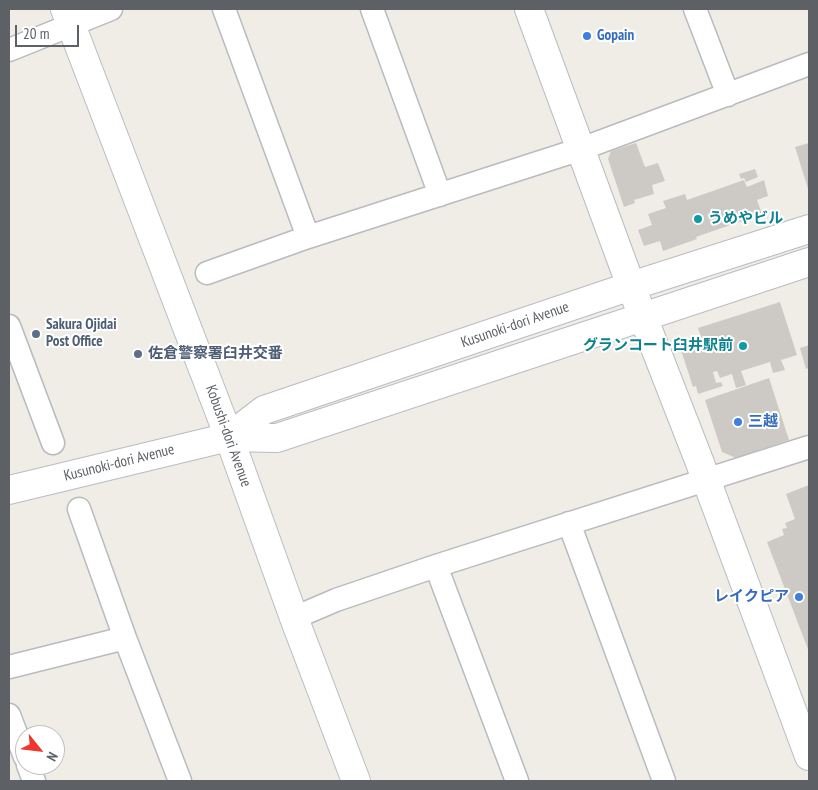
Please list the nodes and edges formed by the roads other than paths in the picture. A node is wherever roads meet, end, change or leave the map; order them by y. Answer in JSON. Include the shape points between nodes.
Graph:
{"nodes":[{"id":1,"x":111,"y":9,"type":"edge"},
{"id":2,"x":224,"y":9,"type":"edge"},
{"id":3,"x":372,"y":9,"type":"edge"},
{"id":4,"x":529,"y":9,"type":"edge"},
{"id":5,"x":696,"y":9,"type":"edge"},
{"id":6,"x":68,"y":17,"type":"edge"},
{"id":7,"x":9,"y":50,"type":"edge"},
{"id":8,"x":809,"y":64,"type":"edge"},
{"id":9,"x":728,"y":95,"type":"junction"},
{"id":10,"x":581,"y":149,"type":"junction"},
{"id":11,"x":440,"y":195,"type":"junction"},
{"id":12,"x":809,"y":229,"type":"edge"},
{"id":13,"x":308,"y":237,"type":"junction"},
{"id":14,"x":809,"y":262,"type":"edge"},
{"id":15,"x":207,"y":273,"type":"dead end"},
{"id":16,"x":631,"y":286,"type":"junction"},
{"id":17,"x":643,"y":317,"type":"junction"},
{"id":18,"x":9,"y":326,"type":"edge"},
{"id":19,"x":229,"y":436,"type":"junction"},
{"id":20,"x":53,"y":443,"type":"dead end"},
{"id":21,"x":809,"y":447,"type":"edge"},
{"id":22,"x":706,"y":480,"type":"junction"},
{"id":23,"x":9,"y":490,"type":"edge"},
{"id":24,"x":79,"y":509,"type":"dead end"},
{"id":25,"x":569,"y":523,"type":"junction"},
{"id":26,"x":436,"y":566,"type":"junction"},
{"id":27,"x":294,"y":618,"type":"junction"},
{"id":28,"x":125,"y":638,"type":"junction"},
{"id":29,"x":9,"y":667,"type":"edge"},
{"id":30,"x":9,"y":715,"type":"edge"},
{"id":31,"x":15,"y":731,"type":"edge"},
{"id":32,"x":809,"y":756,"type":"edge"},
{"id":33,"x":180,"y":781,"type":"edge"},
{"id":34,"x":356,"y":781,"type":"edge"},
{"id":35,"x":517,"y":781,"type":"edge"},
{"id":36,"x":664,"y":781,"type":"edge"}],
"edges":[{"from":1,"to":6,"type":"street"},
{"from":2,"to":13,"type":"street"},
{"from":3,"to":11,"type":"street"},
{"from":4,"to":10,"type":"street"},
{"from":5,"to":9,"type":"street"},
{"from":6,"to":7,"type":"street"},
{"from":6,"to":19,"type":"street","name":"Kobushi-dori Avenue"},
{"from":8,"to":9,"type":"street"},
{"from":9,"to":10,"type":"street"},
{"from":10,"to":11,"type":"street"},
{"from":10,"to":16,"type":"street"},
{"from":11,"to":13,"type":"street"},
{"from":12,"to":16,"type":"street","name":"Kusunoki-dori Avenue"},
{"from":13,"to":15,"type":"street"},
{"from":14,"to":17,"type":"street","name":"Kusunoki-dori Avenue"},
{"from":16,"to":17,"type":"street"},
{"from":16,"to":19,"type":"street","name":"Kusunoki-dori Avenue","via":[[264,410]]},
{"from":17,"to":19,"type":"street","name":"Kusunoki-dori Avenue","via":[[277,438]]},
{"from":17,"to":22,"type":"street"},
{"from":18,"to":20,"type":"street"},
{"from":19,"to":23,"type":"street","name":"Kusunoki-dori Avenue"},
{"from":19,"to":27,"type":"street","name":"Kobushi-dori Avenue"},
{"from":21,"to":22,"type":"street"},
{"from":22,"to":25,"type":"street"},
{"from":22,"to":32,"type":"street"},
{"from":24,"to":28,"type":"street"},
{"from":25,"to":26,"type":"street"},
{"from":25,"to":36,"type":"street"},
{"from":26,"to":27,"type":"street"},
{"from":26,"to":35,"type":"street"},
{"from":27,"to":34,"type":"street","name":"Kobushi-dori Avenue"},
{"from":28,"to":29,"type":"street"},
{"from":28,"to":33,"type":"street"},
{"from":30,"to":31,"type":"street"}]}
